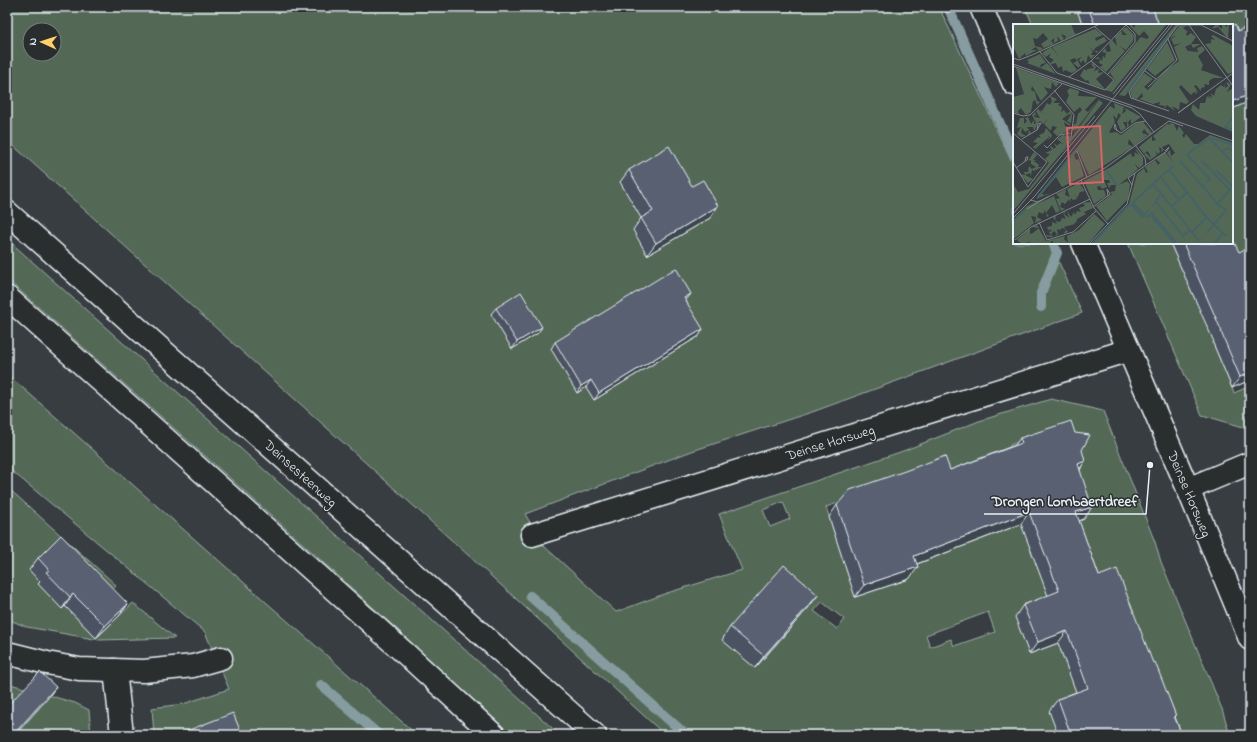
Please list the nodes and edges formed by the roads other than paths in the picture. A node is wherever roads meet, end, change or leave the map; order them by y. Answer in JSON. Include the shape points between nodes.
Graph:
{"nodes":[{"id":1,"x":981,"y":7,"type":"edge"},
{"id":2,"x":1013,"y":82,"type":"edge"},
{"id":3,"x":7,"y":212,"type":"edge"},
{"id":4,"x":1083,"y":244,"type":"edge"},
{"id":5,"x":7,"y":297,"type":"edge"},
{"id":6,"x":1129,"y":350,"type":"junction"},
{"id":7,"x":1250,"y":463,"type":"edge"},
{"id":8,"x":1188,"y":488,"type":"junction"},
{"id":9,"x":532,"y":535,"type":"dead end"},
{"id":10,"x":1250,"y":640,"type":"edge"},
{"id":11,"x":7,"y":653,"type":"edge"},
{"id":12,"x":221,"y":658,"type":"dead end"},
{"id":13,"x":115,"y":670,"type":"junction"},
{"id":14,"x":122,"y":735,"type":"edge"},
{"id":15,"x":494,"y":735,"type":"edge"},
{"id":16,"x":595,"y":735,"type":"edge"}],
"edges":[{"from":1,"to":2,"type":"main road"},
{"from":3,"to":16,"type":"main road","name":"Deinsesteenweg"},
{"from":4,"to":6,"type":"main road","name":"Deinse Horsweg"},
{"from":5,"to":15,"type":"main road"},
{"from":6,"to":8,"type":"main road","name":"Deinse Horsweg"},
{"from":6,"to":9,"type":"main road","name":"Deinse Horsweg"},
{"from":7,"to":8,"type":"main road"},
{"from":8,"to":10,"type":"main road","name":"Deinse Horsweg"},
{"from":11,"to":13,"type":"main road","via":[[79,669]]},
{"from":12,"to":13,"type":"main road","via":[[194,666],[144,671]]},
{"from":13,"to":14,"type":"main road"}]}
